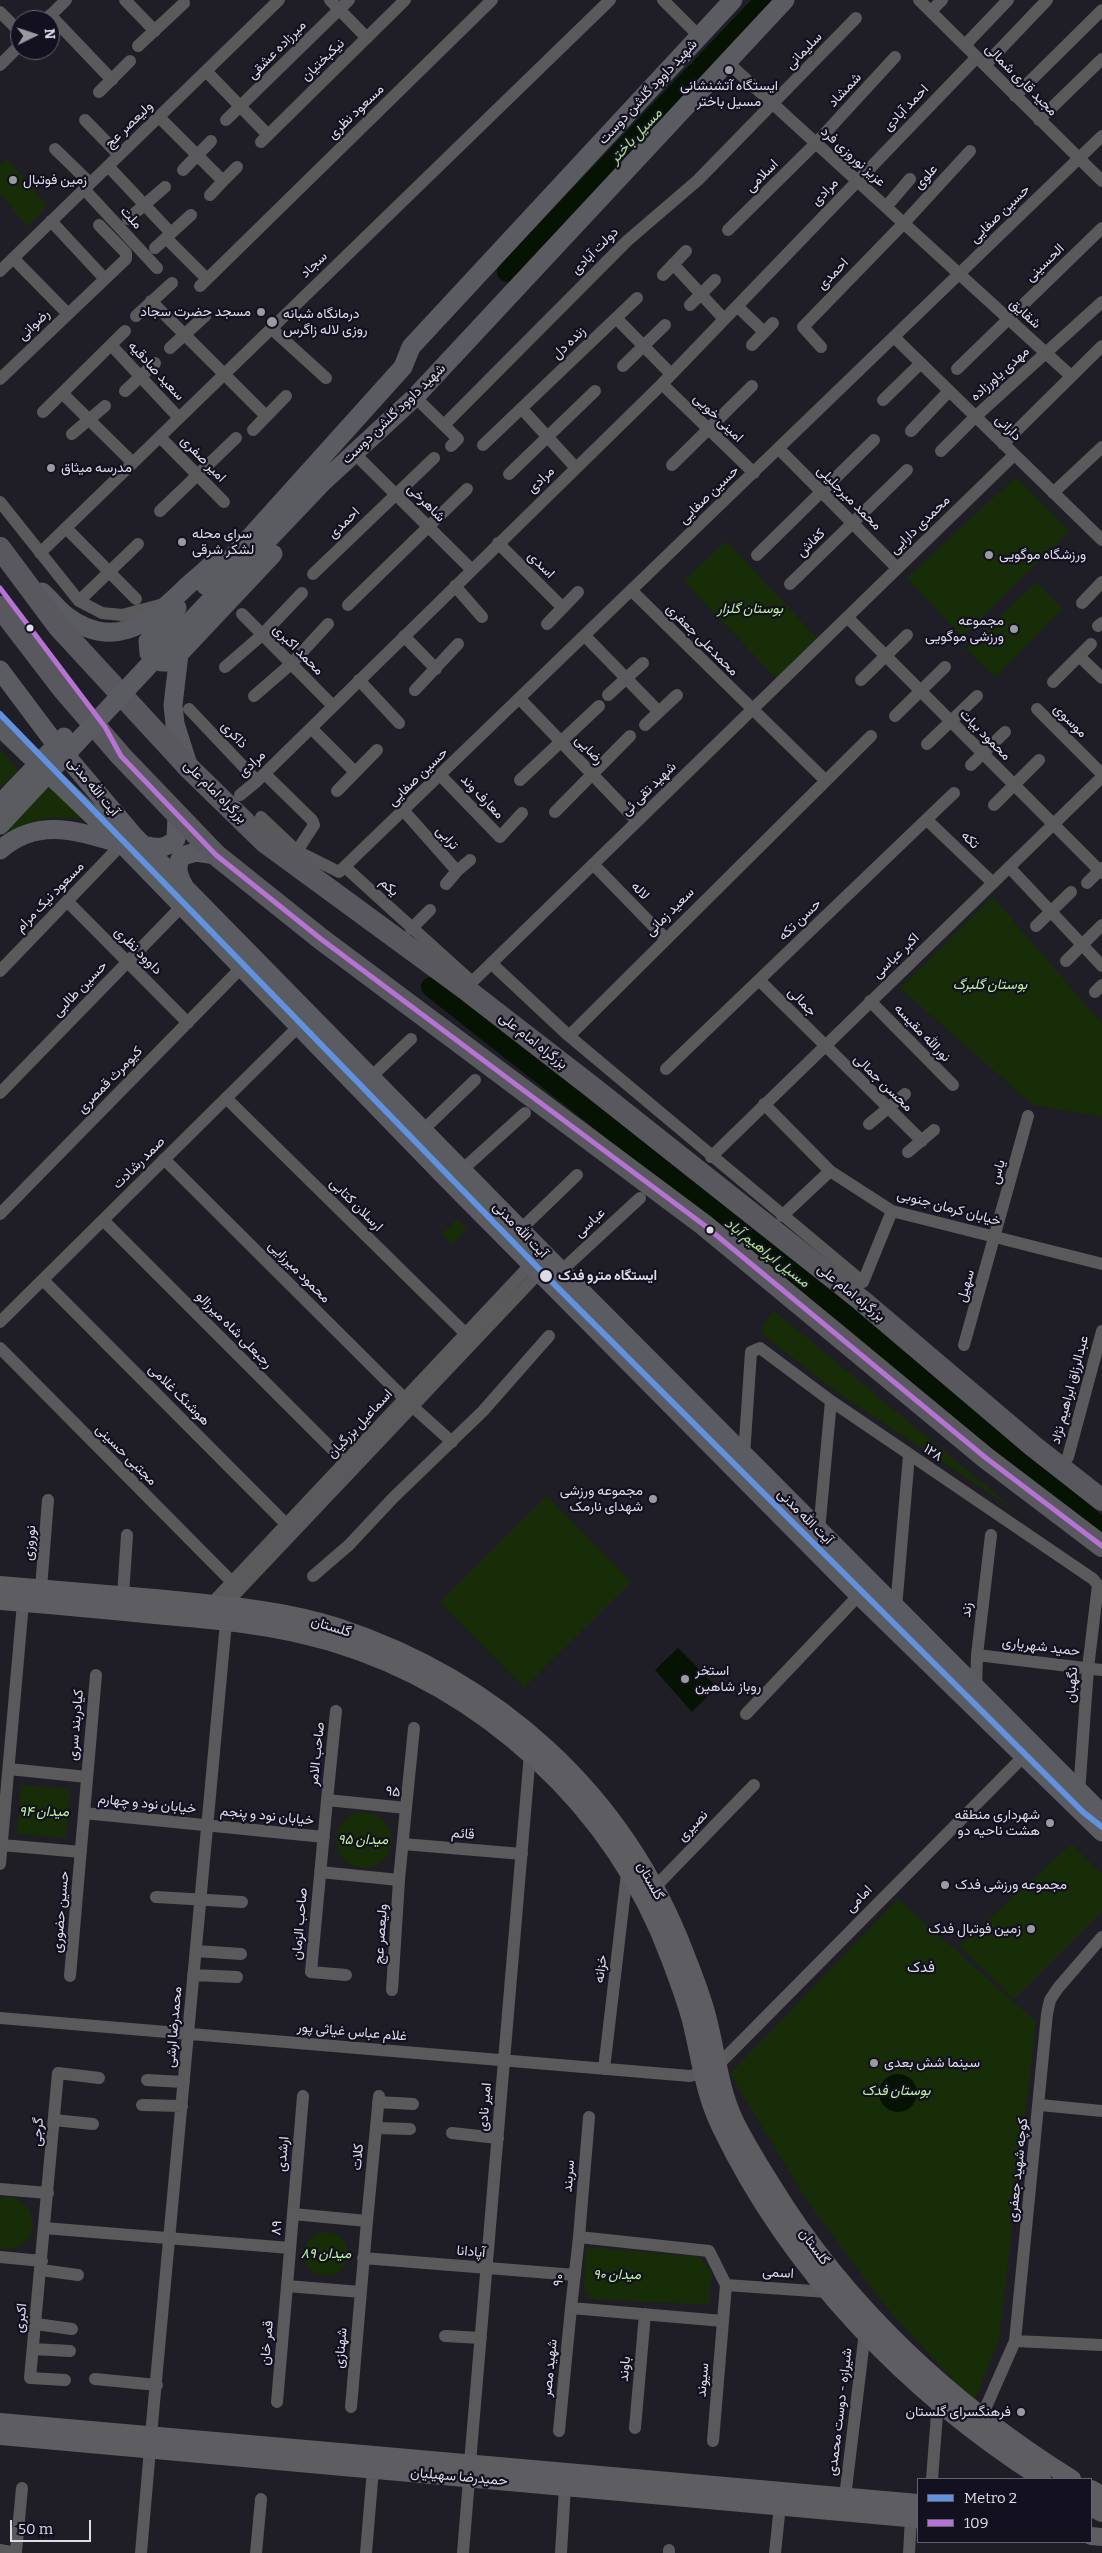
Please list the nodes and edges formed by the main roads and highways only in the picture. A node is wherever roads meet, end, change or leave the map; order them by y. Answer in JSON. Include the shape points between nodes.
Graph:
{"nodes":[{"id":1,"x":734,"y":0,"type":"edge"},
{"id":2,"x":785,"y":0,"type":"edge"},
{"id":3,"x":411,"y":348,"type":"junction"},
{"id":4,"x":415,"y":397,"type":"junction"},
{"id":5,"x":7,"y":557,"type":"edge"},
{"id":6,"x":214,"y":562,"type":"junction"},
{"id":7,"x":0,"y":607,"type":"edge"},
{"id":8,"x":166,"y":648,"type":"junction"},
{"id":9,"x":0,"y":670,"type":"edge"},
{"id":10,"x":0,"y":727,"type":"edge"},
{"id":11,"x":189,"y":768,"type":"junction"},
{"id":12,"x":0,"y":804,"type":"edge"},
{"id":13,"x":177,"y":816,"type":"junction"},
{"id":14,"x":0,"y":825,"type":"edge"},
{"id":15,"x":122,"y":844,"type":"junction"},
{"id":16,"x":143,"y":845,"type":"junction"},
{"id":17,"x":0,"y":850,"type":"edge"},
{"id":18,"x":216,"y":856,"type":"junction"},
{"id":19,"x":184,"y":887,"type":"junction"},
{"id":20,"x":456,"y":1176,"type":"junction"},
{"id":21,"x":545,"y":1264,"type":"junction"},
{"id":22,"x":1102,"y":1500,"type":"edge"},
{"id":23,"x":1102,"y":1546,"type":"edge"},
{"id":24,"x":0,"y":1585,"type":"edge"},
{"id":25,"x":0,"y":1601,"type":"edge"},
{"id":26,"x":221,"y":1610,"type":"junction"},
{"id":27,"x":1028,"y":1752,"type":"junction"},
{"id":28,"x":1102,"y":1814,"type":"edge"},
{"id":29,"x":1102,"y":1832,"type":"edge"},
{"id":30,"x":719,"y":2064,"type":"junction"},
{"id":31,"x":701,"y":2073,"type":"junction"},
{"id":32,"x":0,"y":2422,"type":"edge"},
{"id":33,"x":0,"y":2436,"type":"edge"},
{"id":34,"x":150,"y":2442,"type":"junction"},
{"id":35,"x":1041,"y":2478,"type":"edge"},
{"id":36,"x":1070,"y":2478,"type":"edge"},
{"id":37,"x":915,"y":2511,"type":"edge"}],
"edges":[{"from":1,"to":3,"type":"main road","name":"شهید داوود گلشن دوست"},
{"from":2,"to":4,"type":"main road","name":"شهید داوود گلشن دوست"},
{"from":3,"to":6,"type":"main road","via":[[397,358]]},
{"from":3,"to":8,"type":"main road","name":"شهید داوود گلشن دوست","via":[[403,367]]},
{"from":4,"to":8,"type":"main road","via":[[360,459]]},
{"from":4,"to":8,"type":"main road","name":"شهید داوود گلشن دوست","via":[[323,482]]},
{"from":5,"to":6,"type":"main road","via":[[65,614],[89,628],[104,632],[141,625]]},
{"from":5,"to":11,"type":"highway","name":"بزرگراه امام علی","via":[[58,626]]},
{"from":6,"to":8,"type":"main road","via":[[148,642],[149,653],[161,662],[169,662]]},
{"from":7,"to":13,"type":"highway","via":[[64,689]]},
{"from":8,"to":11,"type":"main road","via":[[175,724]]},
{"from":8,"to":12,"type":"main road","name":"شهید داوود گلشن دوست","bridge":true},
{"from":8,"to":14,"type":"main road","name":"شهید داوود گلشن دوست","bridge":true},
{"from":9,"to":16,"type":"main road","name":"آیت الله مدنی","via":[[51,738]]},
{"from":10,"to":15,"type":"main road","name":"آیت الله مدنی"},
{"from":11,"to":22,"type":"highway","name":"بزرگراه امام علی","via":[[266,843],[592,1086],[861,1300],[1033,1446]]},
{"from":13,"to":16,"type":"main road","via":[[176,839],[168,846]]},
{"from":13,"to":18,"type":"highway"},
{"from":15,"to":17,"type":"main road","via":[[76,830],[57,828],[22,836]]},
{"from":15,"to":20,"type":"main road","name":"آیت الله مدنی","via":[[299,1026]]},
{"from":16,"to":19,"type":"main road","name":"آیت الله مدنی"},
{"from":18,"to":19,"type":"main road","via":[[196,852],[182,856],[178,862],[178,874]]},
{"from":18,"to":23,"type":"highway","via":[[321,939],[704,1225],[986,1458]]},
{"from":19,"to":20,"type":"main road","name":"آیت الله مدنی","via":[[423,1130]]},
{"from":20,"to":21,"type":"main road","name":"آیت الله مدنی"},
{"from":20,"to":21,"type":"main road","name":"آیت الله مدنی","via":[[520,1230]]},
{"from":21,"to":27,"type":"main road","via":[[859,1594]]},
{"from":21,"to":27,"type":"main road","name":"آیت الله مدنی","via":[[896,1608],[976,1689]]},
{"from":24,"to":26,"type":"main road","name":"گلستان","via":[[123,1596]]},
{"from":25,"to":26,"type":"main road","name":"گلستان"},
{"from":26,"to":30,"type":"main road","name":"گلستان","via":[[269,1610],[336,1627],[395,1649],[452,1676],[498,1706],[541,1741],[584,1786],[623,1835],[655,1888],[684,1949],[708,2018]]},
{"from":26,"to":31,"type":"main road","name":"گلستان","via":[[266,1626],[332,1642],[389,1664],[444,1690],[530,1753],[572,1796],[610,1844],[642,1898],[669,1955],[693,2027]]},
{"from":27,"to":28,"type":"main road","name":"آیت الله مدنی"},
{"from":27,"to":29,"type":"main road","name":"آیت الله مدنی"},
{"from":30,"to":31,"type":"main road"},
{"from":30,"to":36,"type":"main road","name":"گلستان","via":[[722,2088],[734,2120],[786,2207],[840,2281],[910,2356],[1033,2455]]},
{"from":31,"to":35,"type":"main road","name":"گلستان","via":[[720,2127],[738,2159],[772,2216],[827,2292],[899,2368],[960,2420]]},
{"from":32,"to":34,"type":"main road","name":"حمیدرضا سهیلیان"},
{"from":33,"to":34,"type":"main road","name":"حمیدرضا سهیلیان"},
{"from":34,"to":37,"type":"main road","name":"حمیدرضا سهیلیان"}]}
